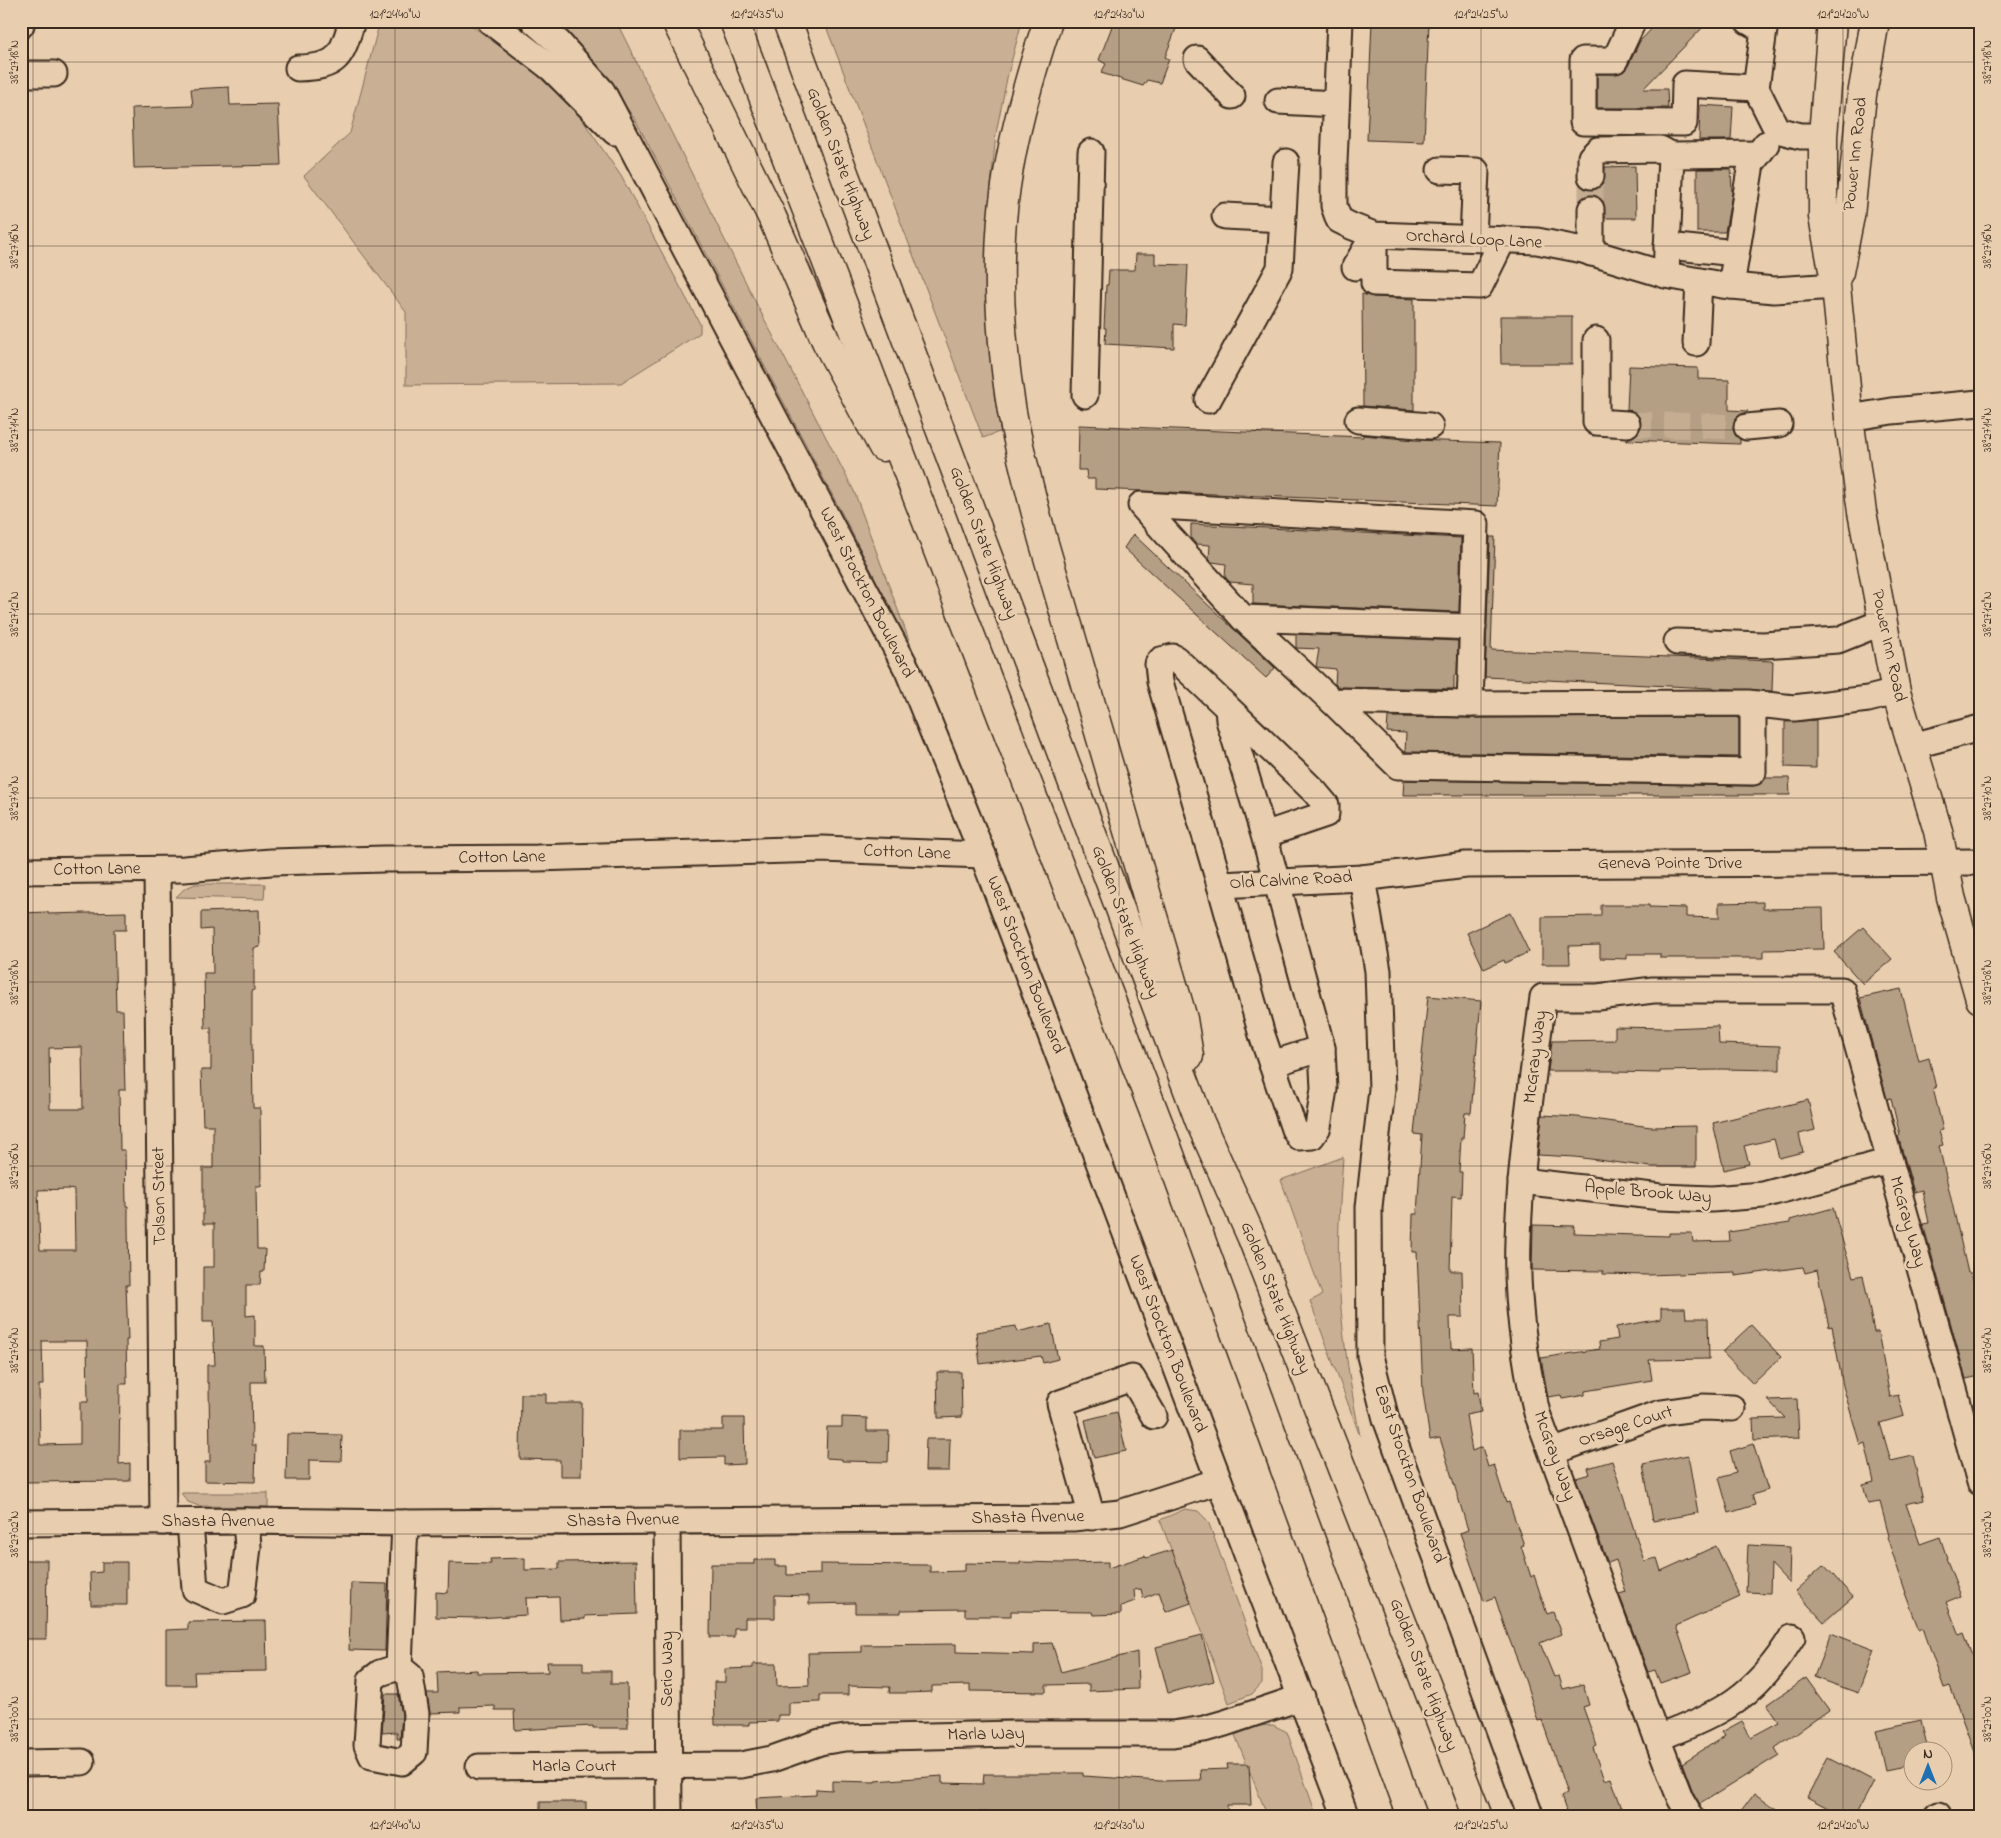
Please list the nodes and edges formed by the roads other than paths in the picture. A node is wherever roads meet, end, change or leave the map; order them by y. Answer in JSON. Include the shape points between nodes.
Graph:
{"nodes":[{"id":1,"x":22,"y":21,"type":"edge"},
{"id":2,"x":352,"y":21,"type":"edge"},
{"id":3,"x":490,"y":21,"type":"edge"},
{"id":4,"x":534,"y":21,"type":"edge"},
{"id":5,"x":676,"y":21,"type":"edge"},
{"id":6,"x":734,"y":21,"type":"edge"},
{"id":7,"x":787,"y":21,"type":"edge"},
{"id":8,"x":1048,"y":21,"type":"edge"},
{"id":9,"x":1340,"y":21,"type":"edge"},
{"id":10,"x":1633,"y":21,"type":"edge"},
{"id":11,"x":1748,"y":21,"type":"edge"},
{"id":12,"x":1832,"y":21,"type":"edge"},
{"id":13,"x":1875,"y":21,"type":"edge"},
{"id":14,"x":21,"y":25,"type":"edge"},
{"id":15,"x":1197,"y":59,"type":"dead end"},
{"id":16,"x":298,"y":68,"type":"dead end"},
{"id":17,"x":21,"y":74,"type":"edge"},
{"id":18,"x":54,"y":74,"type":"dead end"},
{"id":19,"x":1756,"y":88,"type":"junction"},
{"id":20,"x":1232,"y":96,"type":"dead end"},
{"id":21,"x":1278,"y":101,"type":"dead end"},
{"id":22,"x":1336,"y":104,"type":"junction"},
{"id":23,"x":1777,"y":130,"type":"junction"},
{"id":24,"x":1823,"y":136,"type":"junction"},
{"id":25,"x":630,"y":147,"type":"junction"},
{"id":26,"x":1090,"y":152,"type":"dead end"},
{"id":27,"x":1758,"y":154,"type":"junction"},
{"id":28,"x":1671,"y":155,"type":"junction"},
{"id":29,"x":1286,"y":162,"type":"dead end"},
{"id":30,"x":1440,"y":170,"type":"dead end"},
{"id":31,"x":1591,"y":176,"type":"tunnel mouth"},
{"id":32,"x":1591,"y":209,"type":"tunnel mouth"},
{"id":33,"x":1225,"y":216,"type":"dead end"},
{"id":34,"x":1282,"y":219,"type":"junction"},
{"id":35,"x":1374,"y":235,"type":"junction"},
{"id":36,"x":1473,"y":238,"type":"junction"},
{"id":37,"x":1503,"y":239,"type":"junction"},
{"id":38,"x":1667,"y":246,"type":"junction"},
{"id":39,"x":1736,"y":252,"type":"junction"},
{"id":40,"x":1591,"y":253,"type":"junction"},
{"id":41,"x":1355,"y":267,"type":"dead end"},
{"id":42,"x":1666,"y":275,"type":"junction"},
{"id":43,"x":1699,"y":281,"type":"junction"},
{"id":44,"x":1731,"y":286,"type":"junction"},
{"id":45,"x":1836,"y":286,"type":"junction"},
{"id":46,"x":1596,"y":340,"type":"dead end"},
{"id":47,"x":1696,"y":343,"type":"dead end"},
{"id":48,"x":1085,"y":395,"type":"dead end"},
{"id":49,"x":1208,"y":400,"type":"dead end"},
{"id":50,"x":1980,"y":403,"type":"edge"},
{"id":51,"x":1849,"y":418,"type":"junction"},
{"id":52,"x":1358,"y":420,"type":"dead end"},
{"id":53,"x":1627,"y":424,"type":"tunnel mouth"},
{"id":54,"x":1779,"y":424,"type":"dead end"},
{"id":55,"x":1430,"y":426,"type":"dead end"},
{"id":56,"x":1747,"y":427,"type":"tunnel mouth"},
{"id":57,"x":937,"y":547,"type":"junction"},
{"id":58,"x":1243,"y":618,"type":"junction"},
{"id":59,"x":1883,"y":622,"type":"junction"},
{"id":60,"x":1473,"y":627,"type":"junction"},
{"id":61,"x":1677,"y":642,"type":"dead end"},
{"id":62,"x":1896,"y":692,"type":"junction"},
{"id":63,"x":1332,"y":701,"type":"junction"},
{"id":64,"x":1470,"y":704,"type":"junction"},
{"id":65,"x":1754,"y":704,"type":"junction"},
{"id":66,"x":1228,"y":708,"type":"junction"},
{"id":67,"x":1980,"y":728,"type":"edge"},
{"id":68,"x":1912,"y":746,"type":"junction"},
{"id":69,"x":1264,"y":835,"type":"junction"},
{"id":70,"x":983,"y":855,"type":"junction"},
{"id":71,"x":1980,"y":862,"type":"edge"},
{"id":72,"x":1946,"y":863,"type":"junction"},
{"id":73,"x":157,"y":870,"type":"junction"},
{"id":74,"x":21,"y":872,"type":"edge"},
{"id":75,"x":1362,"y":878,"type":"junction"},
{"id":76,"x":1276,"y":882,"type":"junction"},
{"id":77,"x":1220,"y":885,"type":"junction"},
{"id":78,"x":1980,"y":999,"type":"edge"},
{"id":79,"x":1322,"y":1048,"type":"junction"},
{"id":80,"x":1272,"y":1064,"type":"junction"},
{"id":81,"x":1200,"y":1122,"type":"junction"},
{"id":82,"x":1890,"y":1161,"type":"junction"},
{"id":83,"x":1521,"y":1181,"type":"junction"},
{"id":84,"x":1732,"y":1408,"type":"dead end"},
{"id":85,"x":1154,"y":1416,"type":"dead end"},
{"id":86,"x":1973,"y":1433,"type":"edge"},
{"id":87,"x":1552,"y":1452,"type":"junction"},
{"id":88,"x":1219,"y":1481,"type":"junction"},
{"id":89,"x":1980,"y":1482,"type":"edge"},
{"id":90,"x":1092,"y":1517,"type":"junction"},
{"id":91,"x":246,"y":1521,"type":"junction"},
{"id":92,"x":667,"y":1521,"type":"junction"},
{"id":93,"x":163,"y":1522,"type":"junction"},
{"id":94,"x":190,"y":1522,"type":"junction"},
{"id":95,"x":21,"y":1523,"type":"edge"},
{"id":96,"x":405,"y":1523,"type":"junction"},
{"id":97,"x":1792,"y":1637,"type":"dead end"},
{"id":98,"x":399,"y":1666,"type":"dead end"},
{"id":99,"x":1302,"y":1697,"type":"junction"},
{"id":100,"x":1657,"y":1738,"type":"junction"},
{"id":101,"x":82,"y":1762,"type":"dead end"},
{"id":102,"x":21,"y":1763,"type":"edge"},
{"id":103,"x":669,"y":1766,"type":"junction"},
{"id":104,"x":479,"y":1767,"type":"dead end"},
{"id":105,"x":669,"y":1817,"type":"edge"},
{"id":106,"x":1346,"y":1817,"type":"edge"},
{"id":107,"x":1412,"y":1817,"type":"edge"},
{"id":108,"x":1478,"y":1817,"type":"edge"},
{"id":109,"x":1531,"y":1817,"type":"edge"},
{"id":110,"x":1691,"y":1817,"type":"edge"}],
"edges":[{"from":1,"to":14,"type":"street"},
{"from":2,"to":16,"type":"street","via":[[338,57],[316,68]]},
{"from":3,"to":25,"type":"street","name":"West Stockton Boulevard","via":[[551,68]]},
{"from":4,"to":25,"type":"street","name":"West Stockton Boulevard","via":[[566,50],[602,92]]},
{"from":5,"to":57,"type":"main road","via":[[772,217],[826,341]]},
{"from":6,"to":57,"type":"main road"},
{"from":7,"to":81,"type":"main road","name":"Golden State Highway"},
{"from":8,"to":81,"type":"main road","via":[[1024,97],[1005,188],[1001,295],[1012,412],[1043,540],[1182,1019]]},
{"from":9,"to":22,"type":"street","name":"Orchard Loop Lane"},
{"from":10,"to":19,"type":"street","via":[[1615,60],[1583,60],[1583,122],[1684,123],[1685,84]]},
{"from":11,"to":19,"type":"street","via":[[1764,30]]},
{"from":12,"to":24,"type":"main road","name":"Power Inn Road"},
{"from":13,"to":45,"type":"main road","name":"Power Inn Road","via":[[1862,95],[1850,216]]},
{"from":15,"to":20,"type":"street"},
{"from":17,"to":18,"type":"street"},
{"from":19,"to":23,"type":"street"},
{"from":21,"to":22,"type":"street"},
{"from":22,"to":35,"type":"street","name":"Orchard Loop Lane","via":[[1334,206],[1339,220]]},
{"from":23,"to":24,"type":"street","via":[[1800,136]]},
{"from":23,"to":27,"type":"street"},
{"from":24,"to":45,"type":"main road","name":"Power Inn Road","via":[[1823,217]]},
{"from":25,"to":70,"type":"street","name":"West Stockton Boulevard","via":[[908,671]]},
{"from":26,"to":48,"type":"street"},
{"from":27,"to":28,"type":"street"},
{"from":27,"to":39,"type":"street","via":[[1751,164]]},
{"from":28,"to":31,"type":"street","via":[[1660,149],[1598,150],[1591,157]]},
{"from":28,"to":38,"type":"street"},
{"from":29,"to":34,"type":"street"},
{"from":30,"to":36,"type":"street","via":[[1476,171]]},
{"from":32,"to":40,"type":"street"},
{"from":33,"to":34,"type":"street"},
{"from":34,"to":49,"type":"street","via":[[1280,268]]},
{"from":35,"to":36,"type":"street","name":"Orchard Loop Lane"},
{"from":35,"to":37,"type":"street","via":[[1374,283],[1434,286],[1480,286]]},
{"from":35,"to":41,"type":"street"},
{"from":36,"to":37,"type":"street","name":"Orchard Loop Lane"},
{"from":37,"to":40,"type":"street","name":"Orchard Loop Lane","via":[[1537,241]]},
{"from":38,"to":39,"type":"street"},
{"from":38,"to":42,"type":"street"},
{"from":39,"to":44,"type":"street"},
{"from":40,"to":42,"type":"street","name":"Orchard Loop Lane"},
{"from":42,"to":43,"type":"street","name":"Orchard Loop Lane"},
{"from":43,"to":44,"type":"street","name":"Orchard Loop Lane"},
{"from":43,"to":47,"type":"street"},
{"from":44,"to":45,"type":"street","name":"Orchard Loop Lane","via":[[1774,290]]},
{"from":45,"to":51,"type":"main road","name":"Power Inn Road"},
{"from":46,"to":53,"type":"street","via":[[1596,422]]},
{"from":50,"to":51,"type":"street"},
{"from":51,"to":59,"type":"main road","name":"Power Inn Road","via":[[1862,512]]},
{"from":52,"to":55,"type":"street"},
{"from":54,"to":56,"type":"street"},
{"from":57,"to":107,"type":"main road","via":[[1161,1130]]},
{"from":58,"to":60,"type":"street"},
{"from":58,"to":60,"type":"street","via":[[1141,505],[1476,524]]},
{"from":58,"to":63,"type":"street"},
{"from":59,"to":61,"type":"street","via":[[1838,640],[1763,645]]},
{"from":59,"to":62,"type":"main road","name":"Power Inn Road"},
{"from":60,"to":64,"type":"street"},
{"from":62,"to":65,"type":"street","via":[[1794,708]]},
{"from":62,"to":68,"type":"main road","name":"Power Inn Road"},
{"from":63,"to":64,"type":"street"},
{"from":63,"to":65,"type":"street","via":[[1398,766],[1753,772]]},
{"from":64,"to":65,"type":"street"},
{"from":66,"to":69,"type":"street"},
{"from":66,"to":69,"type":"street","via":[[1326,805],[1326,814]]},
{"from":66,"to":77,"type":"street","via":[[1176,659],[1161,660],[1158,664],[1160,682]]},
{"from":67,"to":68,"type":"street"},
{"from":68,"to":72,"type":"main road","name":"Power Inn Road"},
{"from":69,"to":76,"type":"street"},
{"from":70,"to":73,"type":"street","name":"Cotton Lane","via":[[822,849],[272,862]]},
{"from":70,"to":88,"type":"street","name":"West Stockton Boulevard"},
{"from":71,"to":72,"type":"street","name":"Geneva Pointe Drive"},
{"from":72,"to":75,"type":"street","name":"Geneva Pointe Drive","via":[[1466,865]]},
{"from":72,"to":78,"type":"main road","name":"Power Inn Road","via":[[1951,897]]},
{"from":73,"to":74,"type":"street","name":"Cotton Lane"},
{"from":73,"to":93,"type":"street","name":"Tolson Street"},
{"from":75,"to":76,"type":"street","name":"Old Calvine Road"},
{"from":75,"to":109,"type":"street","name":"East Stockton Boulevard","via":[[1378,971],[1382,1089],[1369,1207],[1370,1356],[1386,1419]]},
{"from":76,"to":77,"type":"street","name":"Old Calvine Road"},
{"from":76,"to":79,"type":"street"},
{"from":77,"to":80,"type":"street"},
{"from":79,"to":80,"type":"street"},
{"from":79,"to":80,"type":"street","via":[[1324,1089],[1318,1127],[1312,1136],[1299,1137],[1294,1129]]},
{"from":81,"to":108,"type":"main road","name":"Golden State Highway","via":[[1252,1238]]},
{"from":82,"to":83,"type":"street","name":"Apple Brook Way","via":[[1763,1195],[1712,1199],[1661,1197]]},
{"from":82,"to":83,"type":"street","name":"McGray Way","via":[[1842,990],[1653,990],[1598,998],[1543,998]]},
{"from":82,"to":86,"type":"street","name":"McGray Way"},
{"from":83,"to":87,"type":"street","name":"McGray Way","via":[[1520,1301],[1532,1390]]},
{"from":84,"to":87,"type":"street","name":"Orsage Court","via":[[1703,1407],[1661,1413]]},
{"from":85,"to":90,"type":"street","via":[[1132,1378],[1060,1403]]},
{"from":86,"to":89,"type":"street","name":"McGray Way"},
{"from":87,"to":100,"type":"street","name":"McGray Way"},
{"from":88,"to":90,"type":"street","name":"Shasta Avenue","via":[[1120,1513]]},
{"from":88,"to":99,"type":"street","name":"West Stockton Boulevard"},
{"from":90,"to":92,"type":"street","name":"Shasta Avenue"},
{"from":91,"to":94,"type":"street","name":"Shasta Avenue"},
{"from":91,"to":94,"type":"street","via":[[248,1547],[242,1595],[223,1601],[195,1589]]},
{"from":91,"to":96,"type":"street","name":"Shasta Avenue"},
{"from":92,"to":96,"type":"street","name":"Shasta Avenue"},
{"from":92,"to":103,"type":"street","name":"Serio Way"},
{"from":93,"to":94,"type":"street","name":"Shasta Avenue"},
{"from":93,"to":95,"type":"street","name":"Shasta Avenue"},
{"from":96,"to":98,"type":"street"},
{"from":97,"to":100,"type":"street","via":[[1766,1674],[1732,1704],[1705,1719]]},
{"from":99,"to":103,"type":"street","name":"Marla Way","via":[[1204,1729],[1173,1734],[845,1738],[741,1765]]},
{"from":99,"to":106,"type":"street","name":"West Stockton Boulevard"},
{"from":100,"to":110,"type":"street","name":"McGray Way","via":[[1680,1798]]},
{"from":101,"to":102,"type":"street"},
{"from":103,"to":104,"type":"street","name":"Marla Court"},
{"from":103,"to":105,"type":"street","name":"Serio Way"}]}
